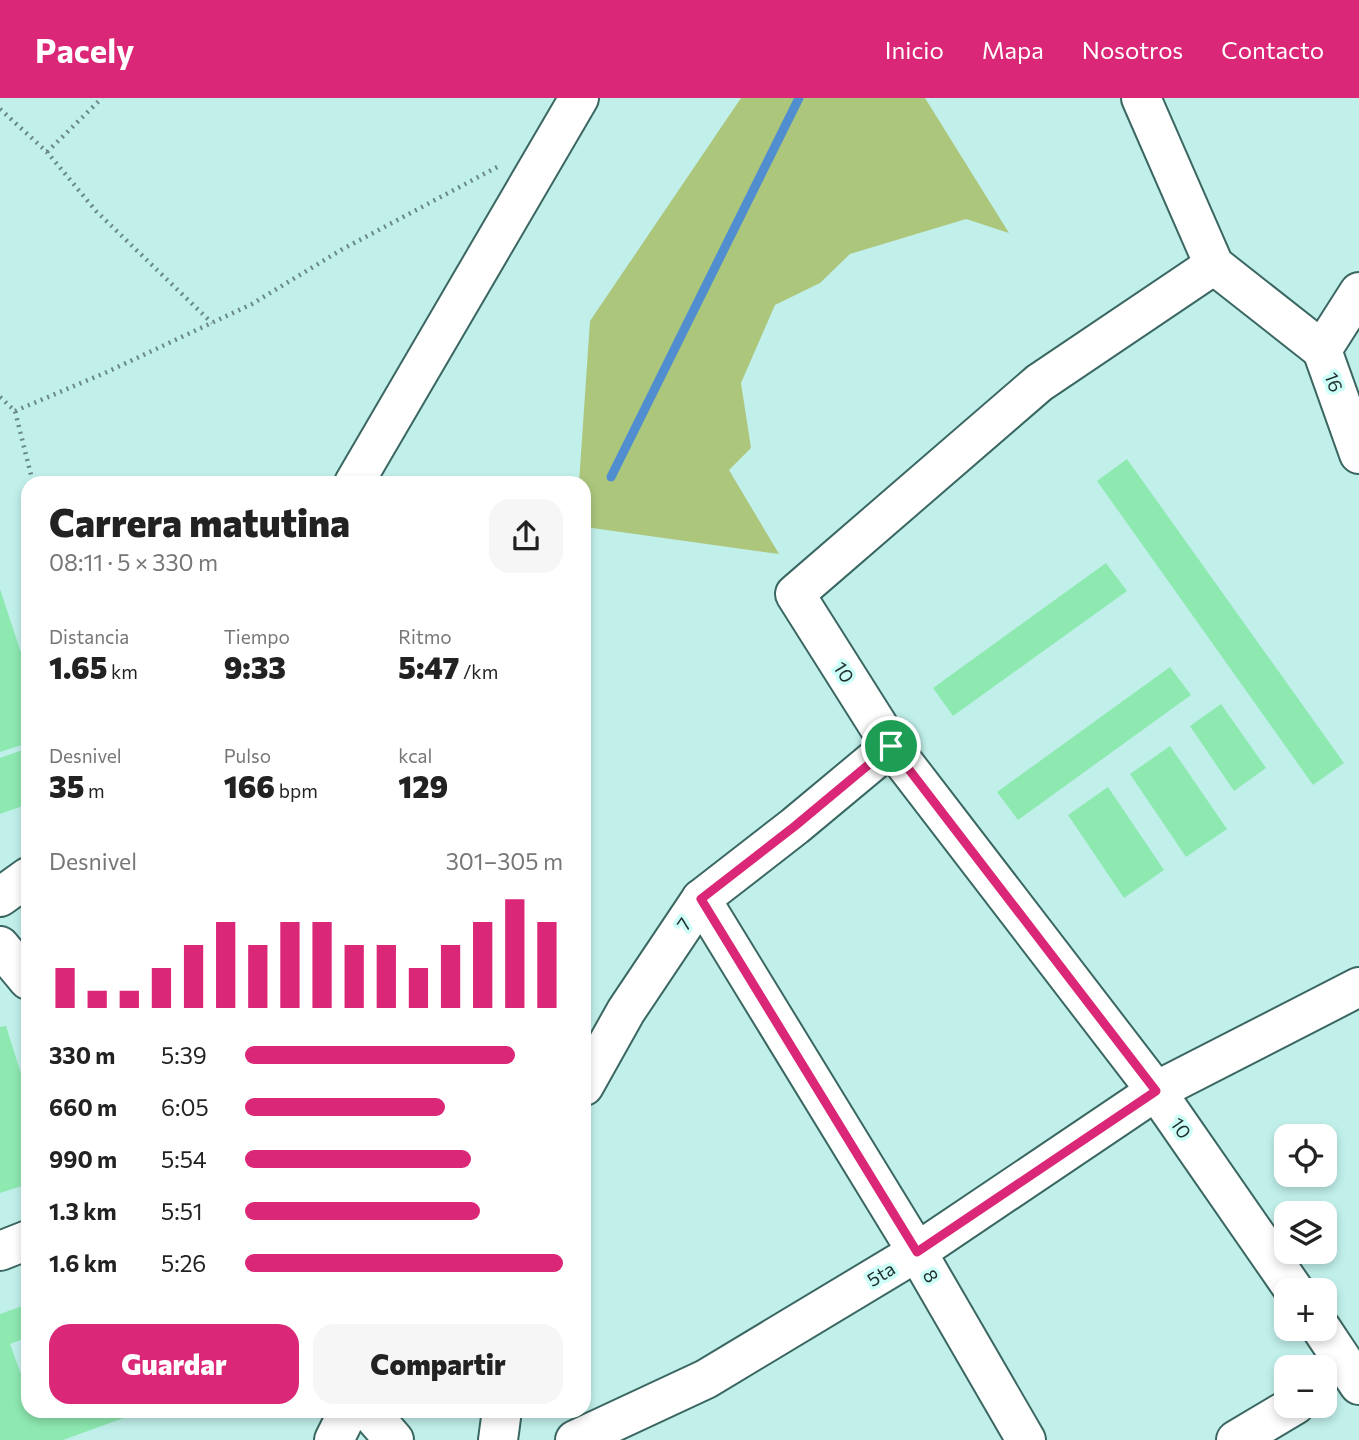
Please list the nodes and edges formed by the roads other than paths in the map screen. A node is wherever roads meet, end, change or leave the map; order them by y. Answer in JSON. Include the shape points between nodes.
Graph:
{"nodes":[{"id":1,"x":579,"y":98,"type":"edge"},
{"id":2,"x":1141,"y":98,"type":"edge"},
{"id":3,"x":1214,"y":265,"type":"junction"},
{"id":4,"x":1359,"y":292,"type":"edge"},
{"id":5,"x":1322,"y":350,"type":"junction"},
{"id":6,"x":1359,"y":454,"type":"edge"},
{"id":7,"x":358,"y":476,"type":"edge"},
{"id":8,"x":891,"y":746,"type":"junction"},
{"id":9,"x":21,"y":882,"type":"edge"},
{"id":10,"x":0,"y":897,"type":"edge"},
{"id":11,"x":701,"y":899,"type":"junction"},
{"id":12,"x":0,"y":946,"type":"edge"},
{"id":13,"x":21,"y":972,"type":"edge"},
{"id":14,"x":1359,"y":987,"type":"edge"},
{"id":15,"x":591,"y":1074,"type":"edge"},
{"id":16,"x":1156,"y":1091,"type":"junction"},
{"id":17,"x":21,"y":1243,"type":"edge"},
{"id":18,"x":0,"y":1251,"type":"edge"},
{"id":19,"x":917,"y":1252,"type":"junction"},
{"id":20,"x":1286,"y":1278,"type":"edge"},
{"id":21,"x":1328,"y":1341,"type":"edge"},
{"id":22,"x":1349,"y":1378,"type":"edge"},
{"id":23,"x":1274,"y":1417,"type":"edge"},
{"id":24,"x":345,"y":1418,"type":"edge"},
{"id":25,"x":375,"y":1418,"type":"edge"},
{"id":26,"x":501,"y":1418,"type":"edge"},
{"id":27,"x":334,"y":1440,"type":"edge"},
{"id":28,"x":394,"y":1440,"type":"edge"},
{"id":29,"x":498,"y":1440,"type":"edge"},
{"id":30,"x":575,"y":1440,"type":"edge"},
{"id":31,"x":1026,"y":1440,"type":"edge"},
{"id":32,"x":1236,"y":1440,"type":"edge"}],
"edges":[{"from":1,"to":7,"type":"street"},
{"from":2,"to":3,"type":"street"},
{"from":3,"to":5,"type":"street"},
{"from":3,"to":8,"type":"street","name":"10","via":[[1039,383],[795,594]]},
{"from":4,"to":5,"type":"street"},
{"from":5,"to":6,"type":"street","name":"16"},
{"from":8,"to":11,"type":"street","name":"7"},
{"from":8,"to":16,"type":"street","name":"10"},
{"from":9,"to":10,"type":"street"},
{"from":11,"to":15,"type":"street","name":"7","via":[[626,1011]]},
{"from":11,"to":19,"type":"street","name":"8"},
{"from":12,"to":13,"type":"street"},
{"from":14,"to":16,"type":"street","name":"5ta"},
{"from":16,"to":19,"type":"street","name":"5ta"},
{"from":16,"to":20,"type":"street","name":"10"},
{"from":17,"to":18,"type":"street"},
{"from":19,"to":30,"type":"street","name":"5ta","via":[[706,1379]]},
{"from":19,"to":31,"type":"street","name":"8"},
{"from":21,"to":22,"type":"street"},
{"from":23,"to":32,"type":"street"},
{"from":24,"to":27,"type":"street"},
{"from":25,"to":28,"type":"street"},
{"from":26,"to":29,"type":"street"}]}
